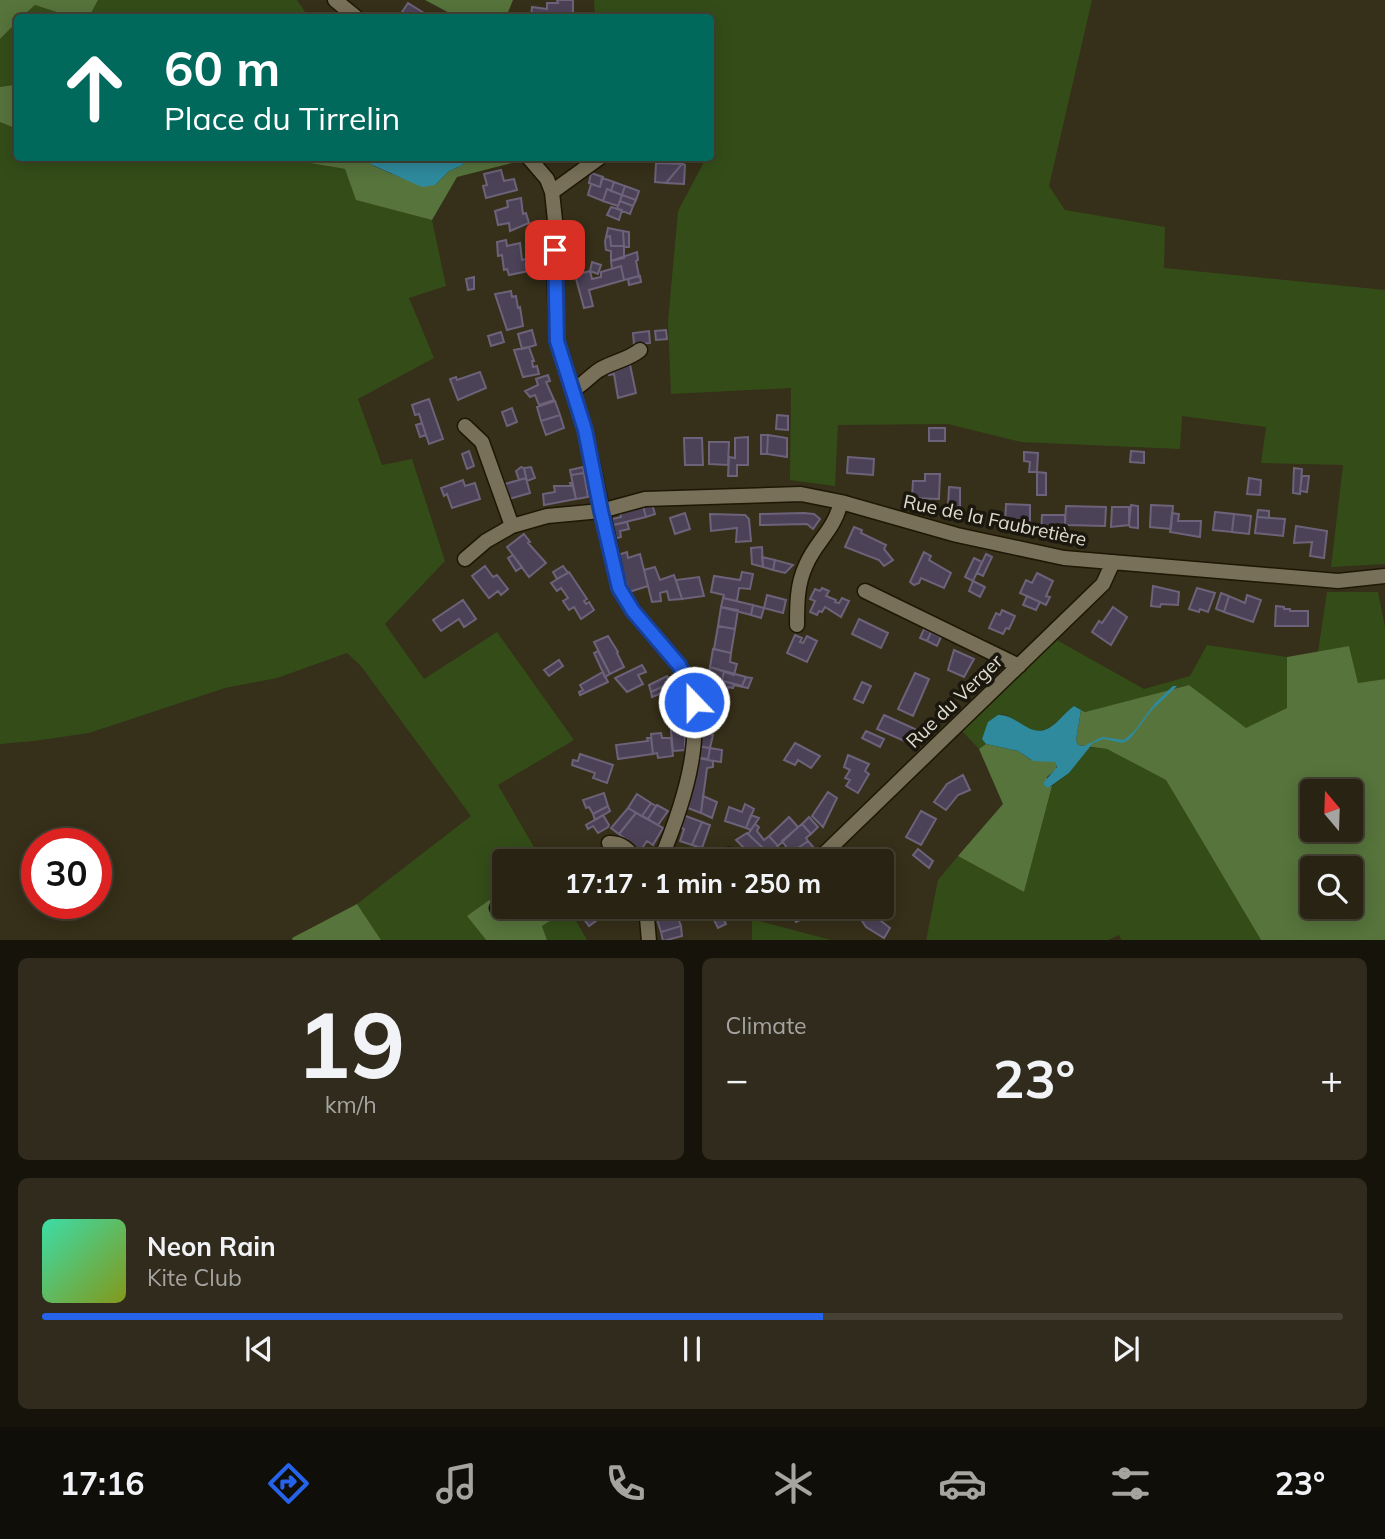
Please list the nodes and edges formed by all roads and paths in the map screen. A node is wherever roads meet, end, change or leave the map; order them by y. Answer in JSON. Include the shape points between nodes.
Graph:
{"nodes":[{"id":1,"x":335,"y":0,"type":"edge"},
{"id":2,"x":351,"y":14,"type":"edge"},
{"id":3,"x":532,"y":161,"type":"edge"},
{"id":4,"x":595,"y":161,"type":"edge"},
{"id":5,"x":552,"y":192,"type":"junction"},
{"id":6,"x":640,"y":350,"type":"dead end"},
{"id":7,"x":573,"y":390,"type":"junction"},
{"id":8,"x":465,"y":426,"type":"dead end"},
{"id":9,"x":841,"y":502,"type":"junction"},
{"id":10,"x":601,"y":511,"type":"junction"},
{"id":11,"x":512,"y":526,"type":"junction"},
{"id":12,"x":465,"y":559,"type":"dead end"},
{"id":13,"x":1113,"y":562,"type":"junction"},
{"id":14,"x":1385,"y":576,"type":"edge"},
{"id":15,"x":865,"y":591,"type":"dead end"},
{"id":16,"x":797,"y":625,"type":"dead end"},
{"id":17,"x":1019,"y":666,"type":"junction"},
{"id":18,"x":609,"y":843,"type":"dead end"},
{"id":19,"x":626,"y":849,"type":"edge"},
{"id":20,"x":665,"y":849,"type":"edge"},
{"id":21,"x":828,"y":849,"type":"edge"},
{"id":22,"x":647,"y":919,"type":"edge"},
{"id":23,"x":649,"y":940,"type":"edge"}],
"edges":[{"from":1,"to":2,"type":"street"},
{"from":3,"to":5,"type":"street"},
{"from":4,"to":5,"type":"street"},
{"from":5,"to":7,"type":"street","via":[[555,323]]},
{"from":6,"to":7,"type":"street","via":[[598,370]]},
{"from":7,"to":10,"type":"street"},
{"from":8,"to":11,"type":"street","via":[[482,442]]},
{"from":9,"to":10,"type":"street","name":"Rue de la Faubretière","via":[[802,494],[645,499]]},
{"from":9,"to":13,"type":"street","name":"Rue de la Faubretière","via":[[970,538],[1065,558]]},
{"from":9,"to":16,"type":"street","via":[[837,519],[806,564],[797,595]]},
{"from":10,"to":11,"type":"street","name":"Rue de la Faubretière","via":[[547,516]]},
{"from":10,"to":20,"type":"street","via":[[619,588],[689,685],[695,717],[692,751],[682,808]]},
{"from":11,"to":12,"type":"street","name":"Rue de la Faubretière"},
{"from":13,"to":14,"type":"street","name":"Rue de la Faubretière","via":[[1338,581]]},
{"from":13,"to":17,"type":"street","name":"Rue du Verger","via":[[1103,584]]},
{"from":15,"to":17,"type":"street"},
{"from":17,"to":21,"type":"street","name":"Rue du Verger"},
{"from":18,"to":19,"type":"street"},
{"from":22,"to":23,"type":"street"}]}
